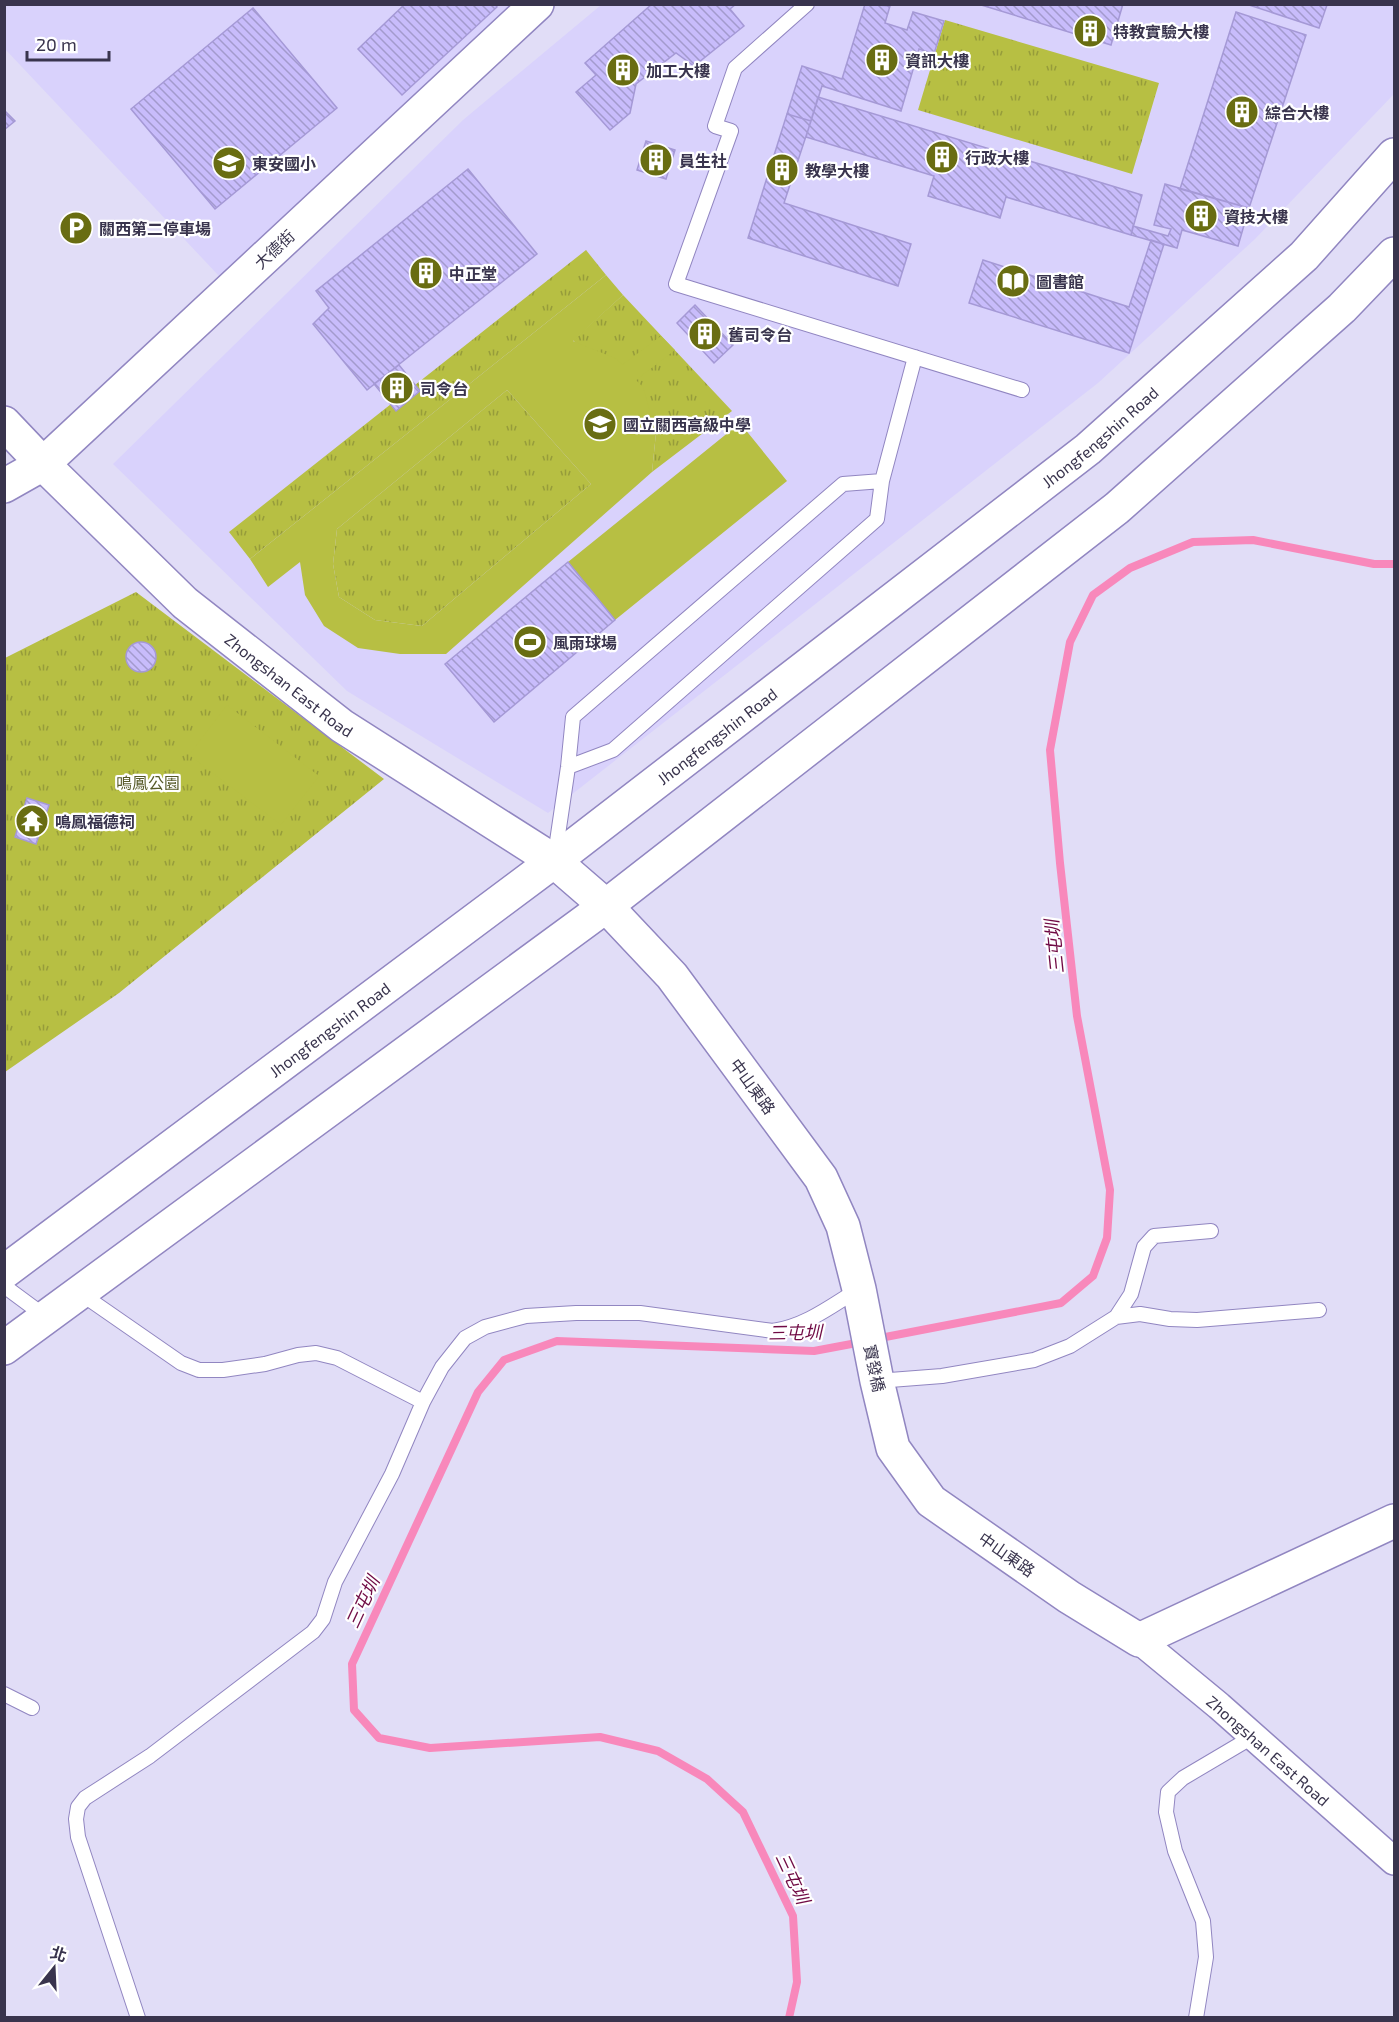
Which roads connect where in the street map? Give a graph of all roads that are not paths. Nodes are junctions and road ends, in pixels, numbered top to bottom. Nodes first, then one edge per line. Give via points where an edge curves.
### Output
1 (537, 4) edge
2 (807, 4) edge
3 (1395, 155) edge
4 (1395, 254) edge
5 (915, 357) junction
6 (1022, 390) dead end
7 (4, 423) edge
8 (43, 464) junction
9 (882, 481) junction
10 (4, 486) edge
11 (568, 767) junction
12 (554, 861) junction
13 (606, 906) junction
14 (1211, 1232) dead end
15 (4, 1272) edge
16 (4, 1287) edge
17 (859, 1288) junction
18 (80, 1293) junction
19 (1319, 1310) dead end
20 (1116, 1317) junction
21 (47, 1318) junction
22 (4, 1348) edge
23 (877, 1381) junction
24 (423, 1402) junction
25 (892, 1448) joint
26 (1395, 1521) edge
27 (1138, 1640) junction
28 (4, 1694) edge
29 (32, 1708) dead end
30 (1254, 1736) junction
31 (1395, 1861) edge
32 (138, 2018) edge
33 (1196, 2018) edge

1 - 8 main road, 大德街
2 - 5 lane via 735,68 715,126 731,131 676,284
3 - 12 main road, Jhongfengshin Road via 1304,256 1088,449
4 - 13 main road via 1342,308 1117,508
5 - 6 lane
5 - 9 lane
7 - 8 main road, Zhongshan East Road
8 - 10 main road, 大德街
8 - 12 main road, Zhongshan East Road via 185,603 342,726
9 - 11 lane via 877,519 613,750
9 - 11 lane via 843,484 573,717
11 - 12 lane
12 - 13 main road, Zhongshan East Road
12 - 15 main road, Jhongfengshin Road
13 - 17 main road, 中山東路 via 672,976 821,1178 843,1227
13 - 18 main road
14 - 20 lane via 1154,1236 1144,1247 1131,1294
16 - 21 lane
17 - 23 main road, 寶發橋
17 - 24 lane via 808,1321 773,1331 640,1313 526,1316 495,1324 465,1338 442,1366
18 - 21 main road
18 - 24 lane via 181,1363 199,1370 266,1364 316,1353 338,1358
19 - 20 lane via 1197,1320 1140,1314
20 - 23 lane via 1070,1346 1034,1360 942,1376
21 - 22 main road
23 - 25 main road, 寶發橋
24 - 32 lane via 314,1632 150,1756 97,1789 78,1808 78,1837
25 - 27 main road, 中山東路 via 931,1501 1068,1597
26 - 27 main road
27 - 30 street, Zhongshan East Road
28 - 29 lane
30 - 31 street, Zhongshan East Road
30 - 33 lane via 1183,1778 1168,1792 1166,1812 1175,1851 1203,1921 1206,1957

